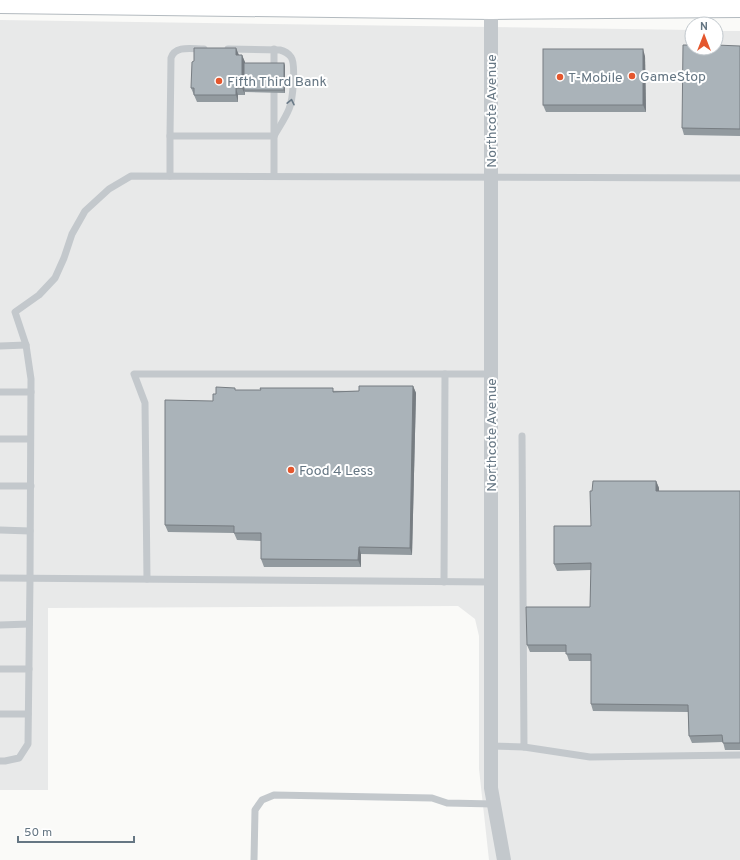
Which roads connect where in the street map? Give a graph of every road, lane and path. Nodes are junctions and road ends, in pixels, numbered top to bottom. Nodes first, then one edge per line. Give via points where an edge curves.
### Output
1 (0, 3) edge
2 (492, 3) edge
3 (587, 4) edge
4 (740, 8) edge
5 (211, 49) edge
6 (218, 49) edge
7 (274, 49) junction
8 (274, 66) edge
9 (274, 93) edge
10 (170, 136) junction
11 (274, 136) junction
12 (170, 176) junction
13 (274, 176) junction
14 (491, 177) junction
15 (740, 178) edge
16 (26, 345) junction
17 (0, 346) edge
18 (446, 374) junction
19 (491, 374) junction
20 (0, 392) edge
21 (31, 392) junction
22 (522, 436) dead end
23 (0, 439) edge
24 (30, 439) junction
25 (0, 486) edge
26 (31, 486) junction
27 (0, 530) edge
28 (30, 531) junction
29 (0, 578) edge
30 (30, 579) junction
31 (147, 579) junction
32 (444, 582) junction
33 (491, 582) junction
34 (30, 624) junction
35 (0, 625) edge
36 (0, 669) edge
37 (29, 669) junction
38 (0, 714) edge
39 (28, 714) junction
40 (491, 746) junction
41 (524, 747) junction
42 (740, 755) edge
43 (0, 761) edge
44 (494, 804) junction
45 (254, 860) edge
46 (504, 860) edge

1 - 2 main road
2 - 3 main road
2 - 14 street, Northcote Avenue
3 - 4 main road
5 - 10 lane via 179,49 172,53
6 - 7 lane
7 - 8 lane
11 -> 7 lane via 290,107 294,72 292,57 286,52
9 - 11 lane
10 - 11 lane
10 - 12 lane
11 - 13 lane
12 - 13 lane
12 - 16 lane via 131,176 109,189 85,211 72,234 55,278 39,295 15,312
13 - 14 lane
14 - 15 lane
14 - 19 street, Northcote Avenue
16 - 17 lane
16 - 21 lane
18 - 19 lane
18 - 31 lane via 134,374 145,403
18 - 32 lane
19 - 33 street, Northcote Avenue
20 - 21 lane
21 - 24 lane
22 - 41 lane
23 - 24 lane
24 - 26 lane
25 - 26 lane
26 - 28 lane
27 - 28 lane
28 - 30 lane
29 - 30 lane
30 - 31 lane
30 - 34 lane
31 - 32 lane
32 - 33 lane
33 - 40 street, Northcote Avenue
34 - 35 lane
34 - 37 lane
36 - 37 lane
37 - 39 lane
38 - 39 lane
39 - 43 lane via 28,744 19,758
40 - 41 lane
40 - 44 street, Northcote Avenue via 491,788
41 - 42 lane via 590,757
44 - 45 lane via 447,803 432,798 274,795 262,800 255,810
44 - 46 street, Northcote Avenue

